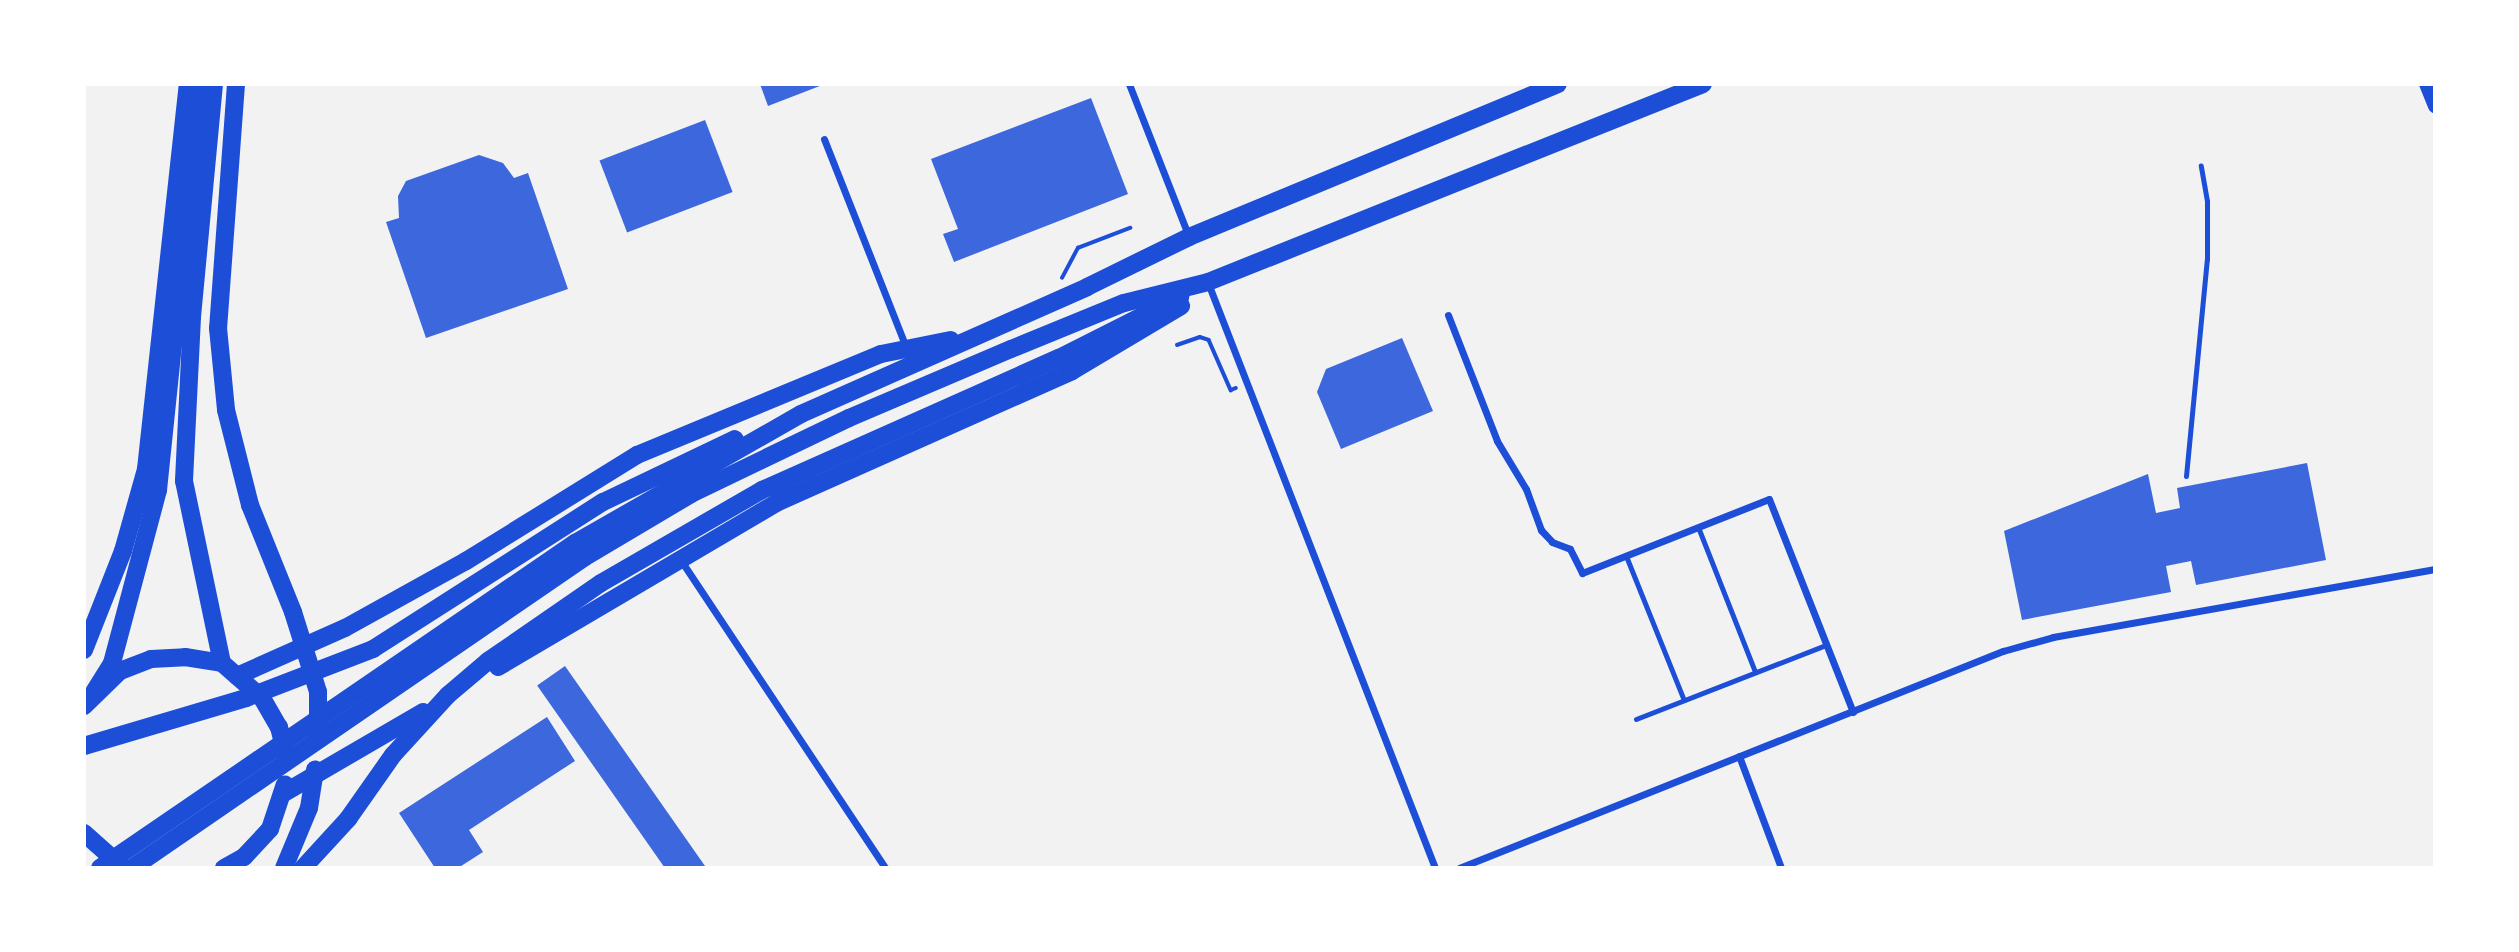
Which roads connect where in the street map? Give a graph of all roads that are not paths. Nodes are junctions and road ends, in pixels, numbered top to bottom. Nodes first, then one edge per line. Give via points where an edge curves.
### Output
1 (188, 84) edge
2 (200, 84) edge
3 (214, 84) edge
4 (236, 84) edge
5 (1129, 84) edge
6 (1558, 84) edge
7 (1703, 84) edge
8 (2426, 84) edge
9 (2435, 106) edge
10 (824, 139) dead end
11 (2201, 166) dead end
12 (1189, 237) junction
13 (1208, 282) junction
14 (1448, 315) dead end
15 (975, 336) junction
16 (907, 347) junction
17 (2186, 477) dead end
18 (685, 479) junction
19 (1698, 527) junction
20 (1626, 556) junction
21 (679, 558) junction
22 (2435, 569) edge
23 (1826, 645) junction
24 (84, 650) edge
25 (222, 663) junction
26 (1755, 673) junction
27 (237, 676) junction
28 (89, 699) edge
29 (1684, 700) junction
30 (1853, 712) junction
31 (1636, 719) dead end
32 (84, 746) edge
33 (1739, 755) junction
34 (284, 793) junction
35 (84, 832) edge
36 (100, 868) edge
37 (126, 868) edge
38 (132, 868) edge
39 (224, 868) edge
40 (284, 868) edge
41 (303, 868) edge
42 (885, 868) edge
43 (1435, 868) edge
44 (1459, 868) edge
45 (1781, 868) edge

1 - 24 main road via 146,469 123,551
2 - 28 main road via 158,490 111,663
3 - 25 main road via 192,317 184,481
4 - 40 main road via 218,328 226,411 250,505 293,612 318,692 318,750 309,808
5 - 12 street
6 - 12 main road
7 - 13 main road
8 - 9 main road
10 - 16 street
11 - 17 lane via 2207,201 2207,259
12 - 15 main road
13 - 18 main road via 1124,303 849,418
13 - 21 main road via 1153,326 1072,371 864,461 776,503
13 - 41 main road via 1059,358 762,489 601,583 488,660 448,695 393,755 348,819
13 - 43 street
14 - 20 street via 1497,442 1526,489 1541,530 1552,542 1570,549 1582,573
15 - 16 main road
15 - 18 main road via 801,414
16 - 27 main road via 637,455 454,568 345,628
18 - 32 main road via 603,502 373,649 246,698
18 - 36 main road via 575,543
18 - 38 main road via 585,557
19 - 20 street
19 - 23 street via 1769,499
19 - 26 lane
20 - 29 lane
21 - 34 main road
21 - 42 street
22 - 30 street via 2053,637 2003,651
23 - 26 lane
23 - 30 street
25 - 27 main road
25 - 28 main road via 185,657 151,659 120,671
26 - 29 lane
27 - 34 main road via 262,698 279,727 286,760
29 - 31 lane
30 - 33 street
33 - 44 street
33 - 45 street
34 - 39 main road via 270,829 244,858
35 - 37 main road via 105,855

